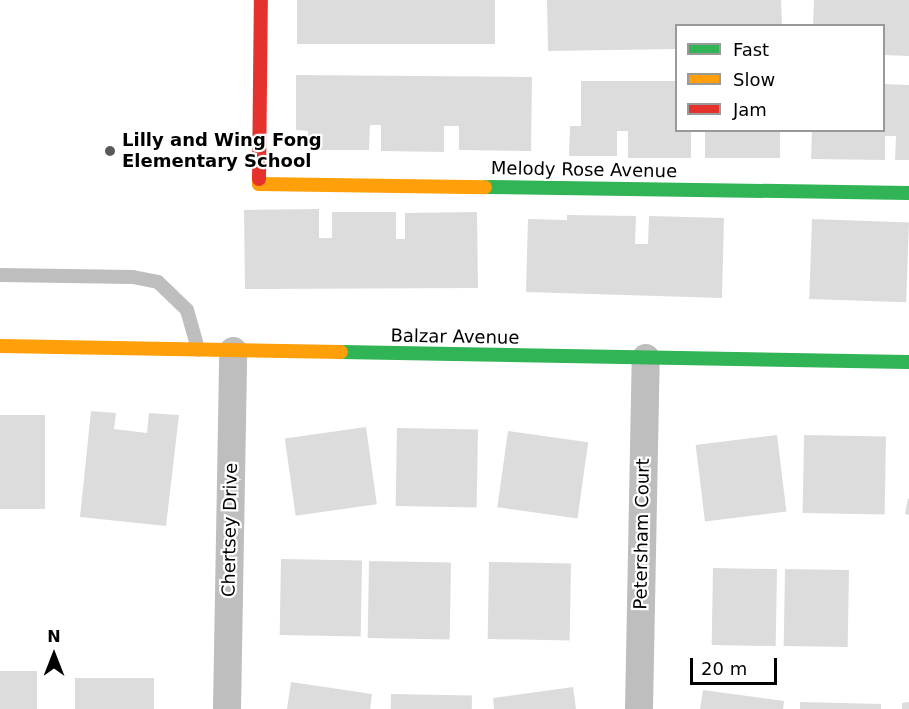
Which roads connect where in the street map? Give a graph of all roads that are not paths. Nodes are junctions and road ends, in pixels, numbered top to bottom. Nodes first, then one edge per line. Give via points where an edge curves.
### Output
1 (261, 0) edge
2 (909, 193) edge
3 (0, 275) edge
4 (0, 346) edge
5 (198, 349) junction
6 (233, 351) junction
7 (646, 358) junction
8 (909, 362) edge
9 (227, 709) edge
10 (639, 709) edge

1 - 2 street, Melody Rose Avenue via 259,184
3 - 5 lane via 133,277 158,282 187,310
4 - 5 street, Balzar Avenue
5 - 6 street, Balzar Avenue
6 - 7 street, Balzar Avenue
6 - 9 street, Chertsey Drive
7 - 8 street, Balzar Avenue
7 - 10 street, Petersham Court

